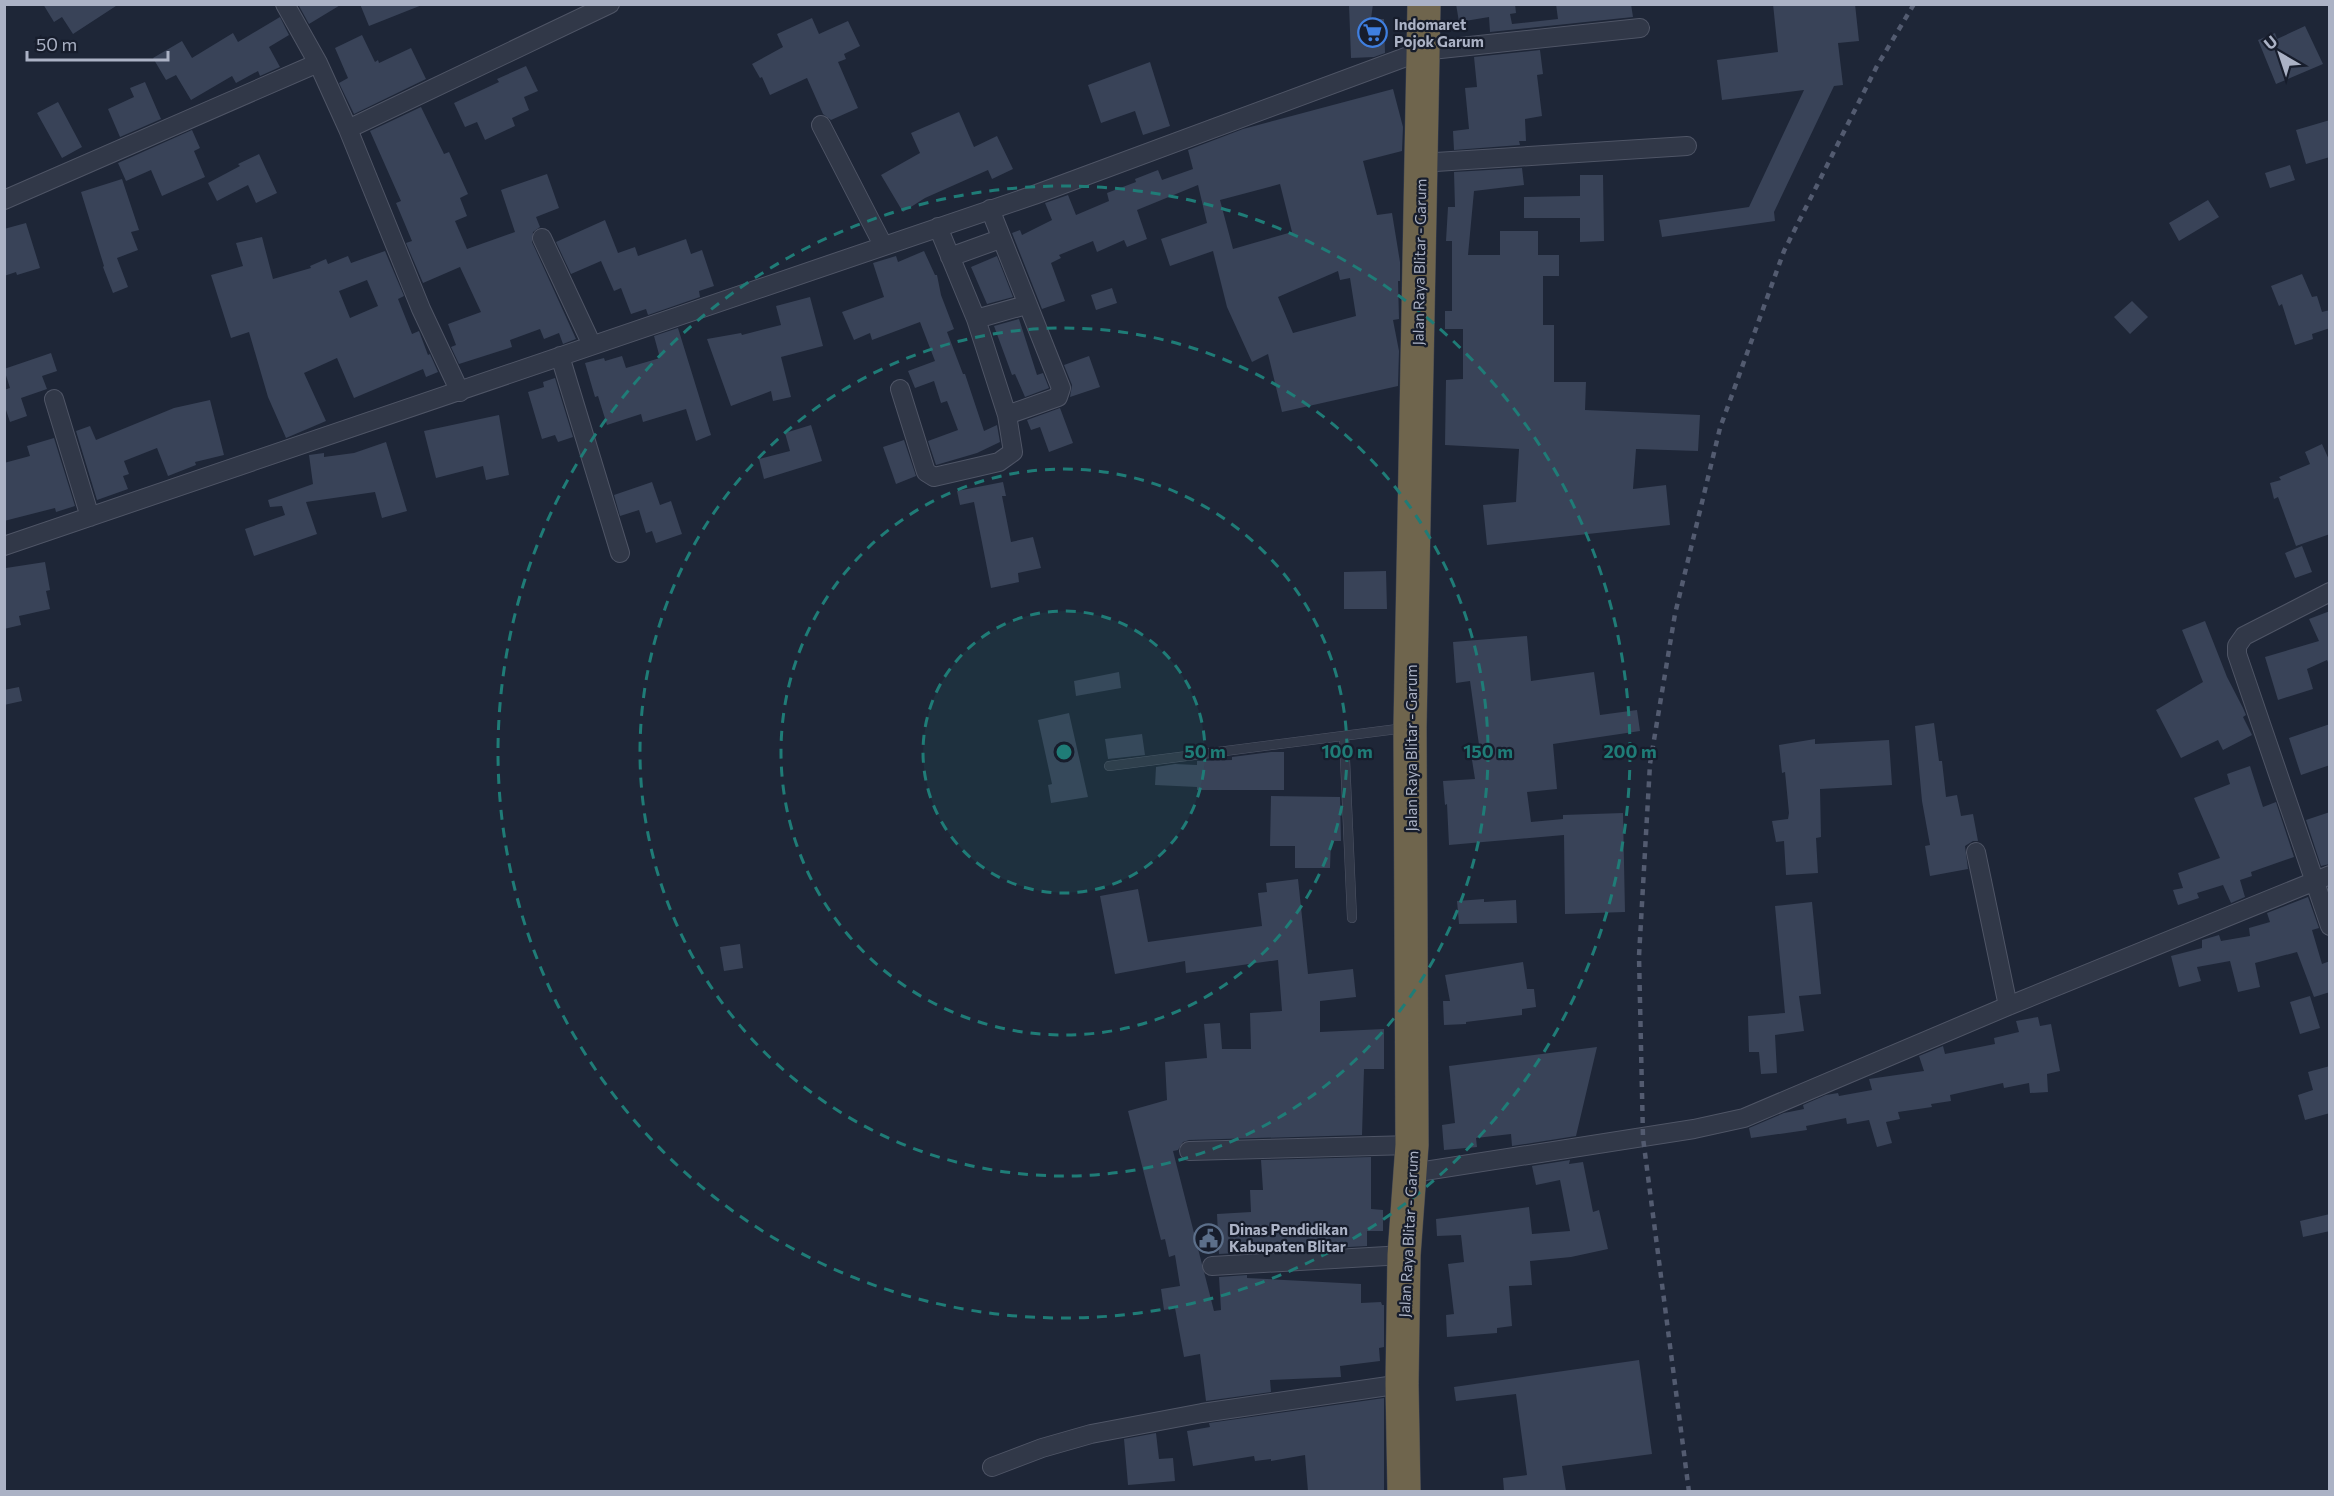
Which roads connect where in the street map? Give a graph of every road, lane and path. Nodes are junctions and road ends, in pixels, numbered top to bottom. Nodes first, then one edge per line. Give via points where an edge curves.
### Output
1 (285, 4) edge
2 (610, 4) edge
3 (1424, 4) edge
4 (1640, 28) dead end
5 (1422, 51) junction
6 (318, 63) junction
7 (821, 125) dead end
8 (348, 129) junction
9 (1688, 146) dead end
10 (1420, 163) junction
11 (4, 200) edge
12 (990, 209) junction
13 (938, 227) junction
14 (542, 238) dead end
15 (1000, 239) junction
16 (883, 245) junction
17 (950, 257) junction
18 (1026, 305) junction
19 (976, 319) junction
20 (592, 345) junction
21 (560, 356) junction
22 (900, 388) dead end
23 (460, 392) junction
24 (54, 399) dead end
25 (1006, 415) junction
26 (90, 517) junction
27 (4, 546) edge
28 (620, 553) dead end
29 (2330, 592) edge
30 (1410, 727) junction
31 (1344, 736) junction
32 (1109, 766) dead end
33 (1976, 852) dead end
34 (2322, 878) edge
35 (1352, 918) dead end
36 (2330, 926) edge
37 (2008, 1005) junction
38 (1189, 1151) dead end
39 (1412, 1159) junction
40 (1404, 1255) junction
41 (1212, 1266) dead end
42 (1402, 1384) junction
43 (992, 1467) dead end
44 (1404, 1491) edge

1 - 6 street
2 - 8 street
3 - 5 highway, Jalan Raya Blitar - Garum
4 - 5 street
5 - 10 highway, Jalan Raya Blitar - Garum
5 - 12 street
6 - 8 street
6 - 11 street
7 - 16 street
8 - 23 street via 421,309
9 - 10 street
10 - 30 highway, Jalan Raya Blitar - Garum
12 - 13 street
12 - 15 street
13 - 16 street
13 - 17 street
14 - 20 street
15 - 17 street
15 - 18 street
16 - 20 street
17 - 19 street
18 - 19 street
18 - 25 street via 1061,391 1058,396
19 - 25 street
20 - 21 street
21 - 23 street
21 - 28 street
22 - 25 street via 926,472 934,477 1009,457 1014,447
23 - 26 street
24 - 26 street
26 - 27 street
29 - 34 street via 2248,633 2240,640 2237,654
30 - 31 lane
30 - 39 highway, Jalan Raya Blitar - Garum
31 - 32 lane
31 - 35 lane
33 - 37 street
34 - 36 street
34 - 37 street
37 - 39 street via 1743,1118 1694,1130
38 - 39 street
39 - 40 highway, Jalan Raya Blitar - Garum
40 - 41 street
40 - 42 highway, Jalan Raya Blitar - Garum
42 - 43 street via 1202,1413 1091,1434
42 - 44 highway, Jalan Raya Blitar - Garum

